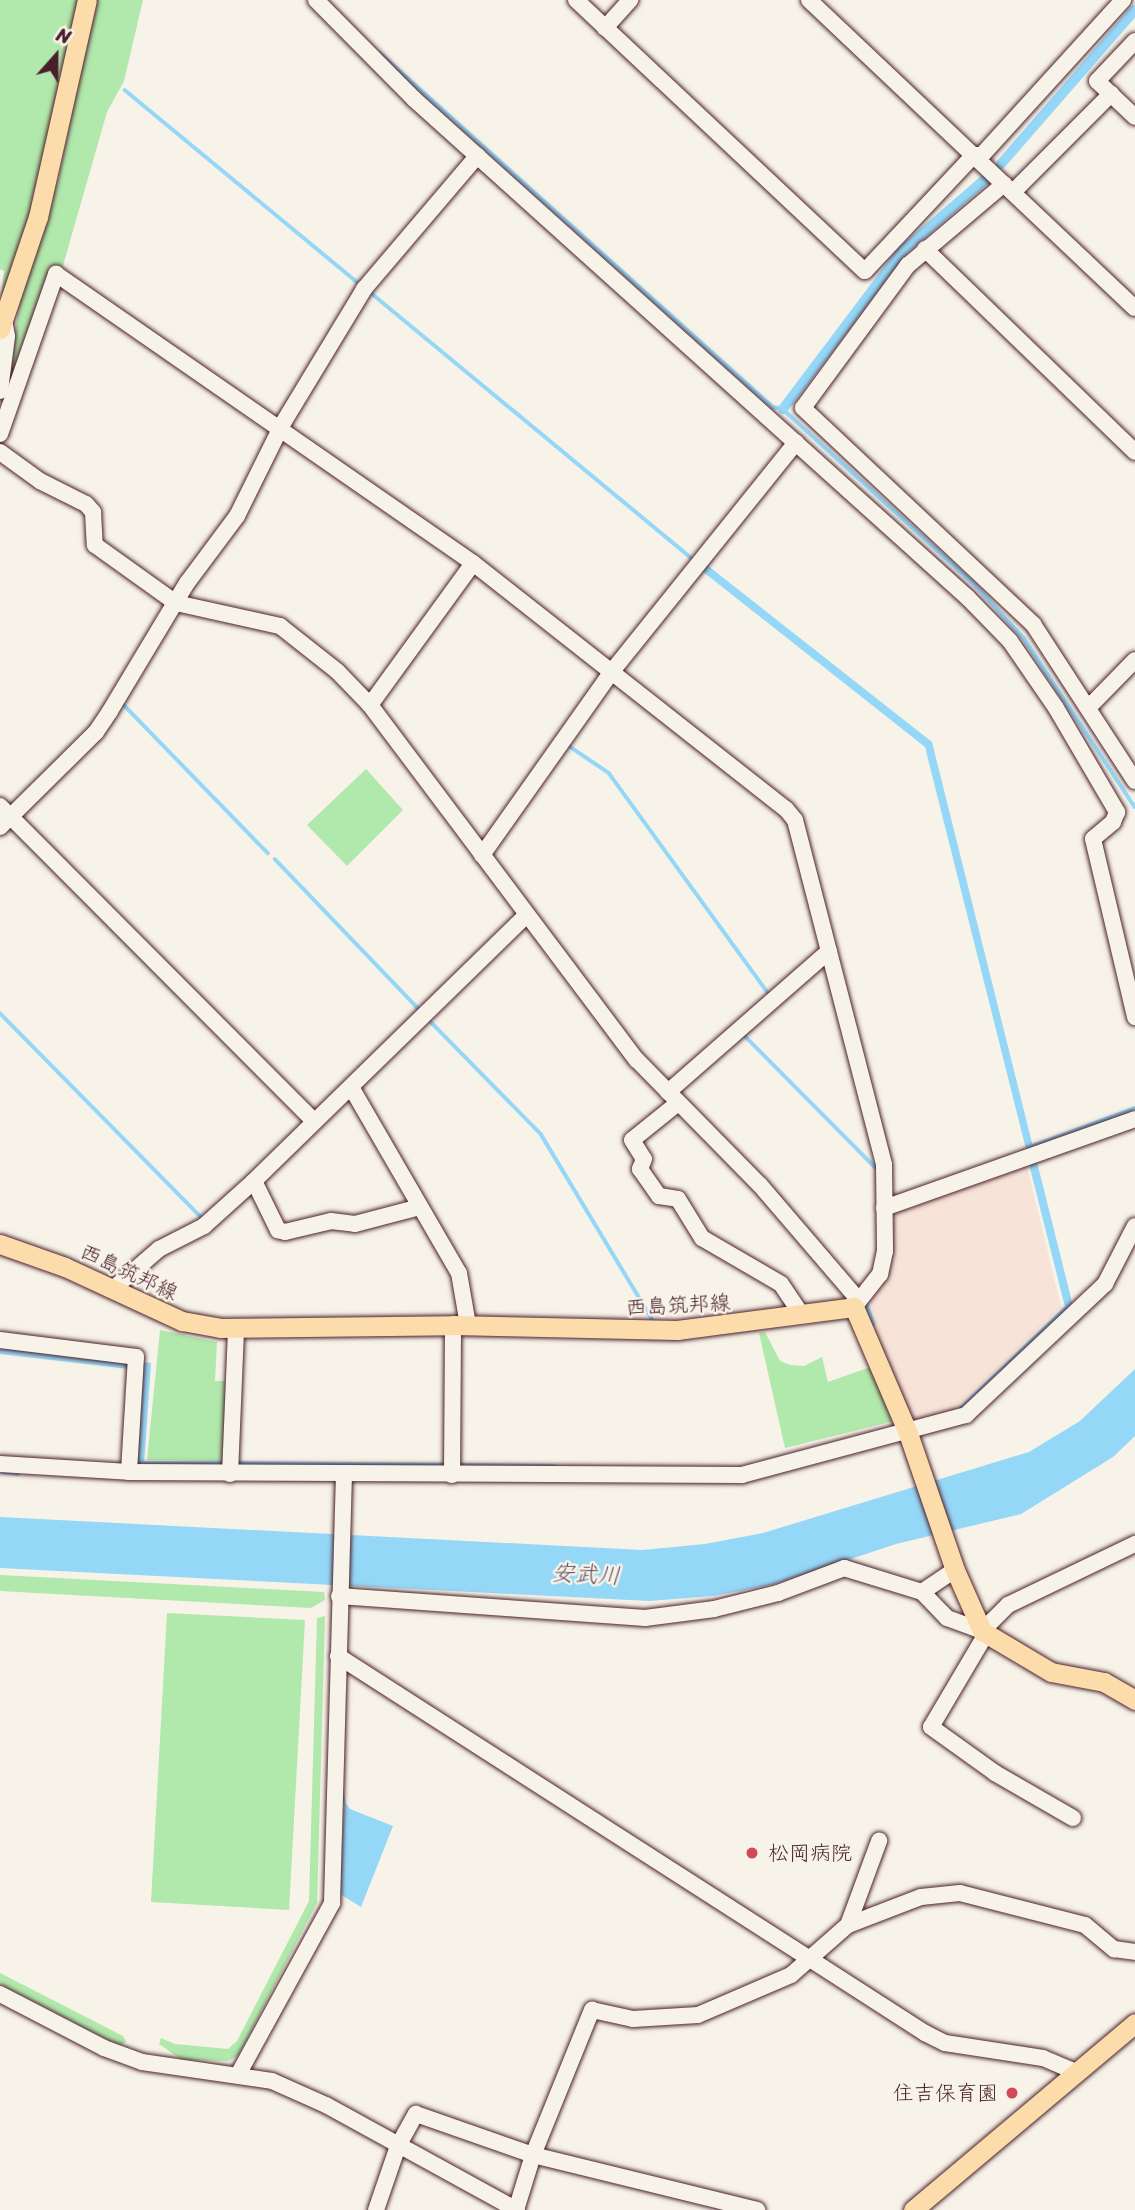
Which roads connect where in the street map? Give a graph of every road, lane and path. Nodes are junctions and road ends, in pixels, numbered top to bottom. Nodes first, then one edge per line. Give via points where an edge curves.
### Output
1 (87, 0) edge
2 (316, 0) edge
3 (576, 0) edge
4 (630, 0) edge
5 (810, 0) edge
6 (1123, 0) edge
7 (605, 28) junction
8 (1135, 41) edge
9 (1111, 94) junction
10 (1135, 117) edge
11 (974, 155) junction
12 (477, 156) junction
13 (1008, 188) junction
14 (925, 249) junction
15 (1135, 308) edge
16 (2, 325) edge
17 (0, 391) edge
18 (281, 430) junction
19 (0, 433) edge
20 (796, 442) junction
21 (0, 452) edge
22 (1135, 452) edge
23 (473, 563) junction
24 (176, 603) junction
25 (1135, 660) edge
26 (613, 670) junction
27 (370, 705) junction
28 (1088, 708) junction
29 (1135, 781) edge
30 (4, 816) edge
31 (482, 855) junction
32 (527, 915) junction
33 (829, 951) junction
34 (1135, 1017) edge
35 (351, 1087) junction
36 (673, 1098) junction
37 (1135, 1119) edge
38 (314, 1121) junction
39 (254, 1181) junction
40 (421, 1207) junction
41 (884, 1208) junction
42 (1135, 1226) edge
43 (0, 1244) edge
44 (114, 1288) junction
45 (856, 1303) junction
46 (802, 1315) junction
47 (461, 1325) junction
48 (236, 1329) junction
49 (0, 1340) edge
50 (908, 1433) junction
51 (0, 1464) edge
52 (129, 1472) junction
53 (230, 1474) junction
54 (344, 1475) junction
55 (452, 1475) junction
56 (1135, 1544) edge
57 (955, 1570) junction
58 (922, 1592) junction
59 (339, 1593) junction
60 (984, 1632) junction
61 (338, 1656) junction
62 (1135, 1700) edge
63 (1073, 1818) dead end
64 (879, 1841) dead end
65 (848, 1925) junction
66 (1135, 1952) edge
67 (808, 1959) junction
68 (0, 1994) edge
69 (1135, 2023) edge
70 (1076, 2072) junction
71 (239, 2073) junction
72 (398, 2146) junction
73 (533, 2155) junction
74 (376, 2210) edge
75 (516, 2210) edge
76 (757, 2210) edge
77 (913, 2210) edge

1 - 16 main road via 41,204
2 - 12 street
3 - 7 street
4 - 7 street
5 - 11 street
6 - 11 street via 982,155
7 - 11 street via 864,271
8 - 9 street via 1097,81
9 - 10 street
9 - 13 street
11 - 13 street
12 - 18 street via 364,289
12 - 20 street
13 - 14 street
13 - 15 street
14 - 22 street
14 - 28 street via 908,265 803,408 1033,624
16 - 17 street via 7,336
18 - 19 street via 56,274
18 - 23 street
18 - 24 street via 237,516
20 - 26 street
20 - 34 street via 977,607 1010,641 1056,708 1117,812 1113,822 1093,839
21 - 24 street via 40,481 86,504 93,512 94,545
23 - 26 street
23 - 27 street
24 - 27 street via 280,626 321,655
24 - 30 street via 96,732
25 - 28 street
26 - 31 street
26 - 33 street via 795,820
27 - 31 street
28 - 29 street
30 - 38 street
31 - 32 street
32 - 35 street
32 - 36 street via 605,1020
33 - 36 street
33 - 41 street via 884,1165
35 - 38 street
35 - 40 street
36 - 45 street via 760,1185
36 - 46 street via 632,1140 644,1159 640,1169 659,1196 678,1199 702,1238 781,1284
37 - 41 street
38 - 39 street
39 - 40 street via 278,1230 285,1232 331,1221 355,1224
39 - 44 street via 204,1226 159,1249
40 - 47 street via 459,1273
41 - 45 street via 885,1251 880,1274
42 - 50 street via 1105,1284 966,1415
43 - 44 main road, 西島筑邦線
44 - 48 main road, 西島筑邦線 via 182,1321
45 - 46 main road, 西島筑邦線
45 - 50 main road
46 - 47 main road, 西島筑邦線 via 677,1330
47 - 48 main road, 西島筑邦線
47 - 55 street
48 - 53 street
49 - 52 street via 136,1357
50 - 55 street via 742,1475
50 - 57 main road
51 - 52 street
52 - 53 street
53 - 54 street
54 - 55 street
54 - 59 street
56 - 60 street via 1007,1605
57 - 58 street
57 - 60 main road
58 - 59 street via 844,1567 778,1593 714,1609 645,1618
58 - 60 street via 947,1618
59 - 61 street
60 - 62 main road via 1051,1672 1104,1682
60 - 63 street via 931,1727 996,1773
61 - 67 street
61 - 71 street via 332,1903
64 - 65 street
65 - 66 street via 921,1898 960,1893 1085,1925 1114,1949
65 - 67 street
67 - 70 street via 946,2043 1043,2059
67 - 73 street via 791,1975 698,2015 633,2019 592,2010
68 - 71 street via 104,2048 142,2062 176,2070
69 - 70 main road
70 - 77 main road
71 - 72 street via 272,2081 326,2105
72 - 73 street via 416,2114
72 - 74 street
72 - 75 street
73 - 75 street
73 - 76 street

